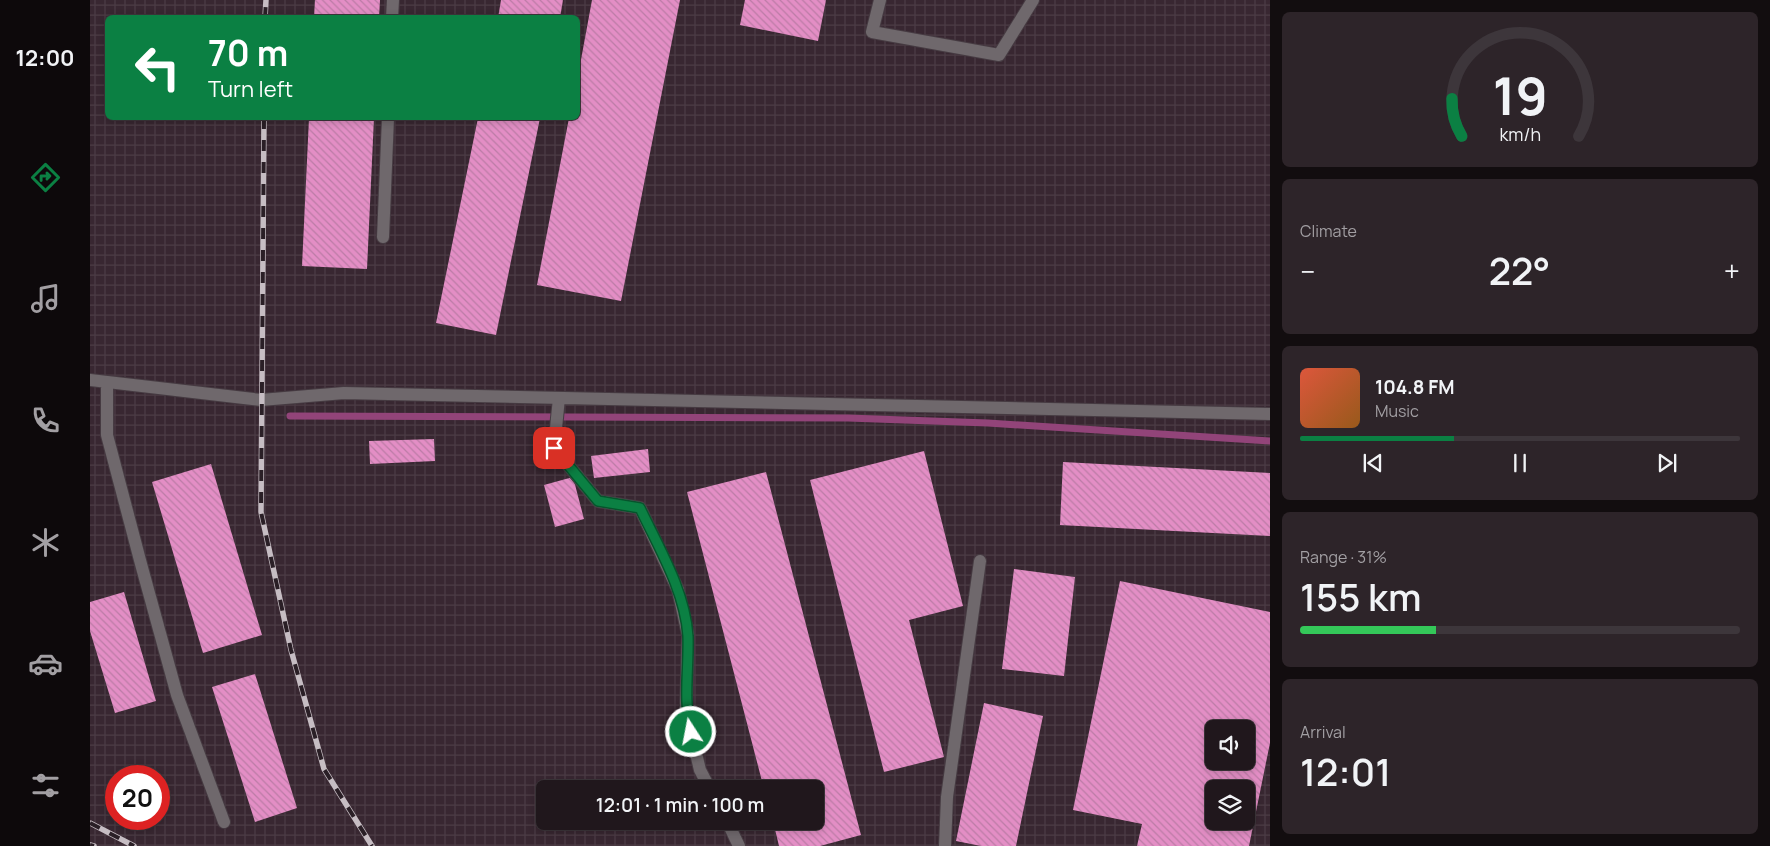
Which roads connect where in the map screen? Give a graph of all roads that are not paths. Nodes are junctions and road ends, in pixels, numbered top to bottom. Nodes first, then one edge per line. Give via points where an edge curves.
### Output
1 (393, 0) edge
2 (880, 0) edge
3 (1034, 0) edge
4 (392, 15) edge
5 (388, 120) edge
6 (383, 237) dead end
7 (90, 380) edge
8 (107, 382) junction
9 (559, 403) junction
10 (1270, 414) edge
11 (980, 561) dead end
12 (705, 780) edge
13 (224, 822) dead end
14 (731, 830) edge
15 (739, 846) edge
16 (945, 846) edge

1 - 4 lane
2 - 3 lane via 872,32 999,54
5 - 6 lane
7 - 8 lane
8 - 9 lane via 261,400 344,393
8 - 13 lane via 107,435 138,555 177,695
9 - 10 lane
9 - 12 lane via 554,448 598,501 640,508 678,590 688,635 686,712
11 - 16 lane via 947,797
14 - 15 lane

